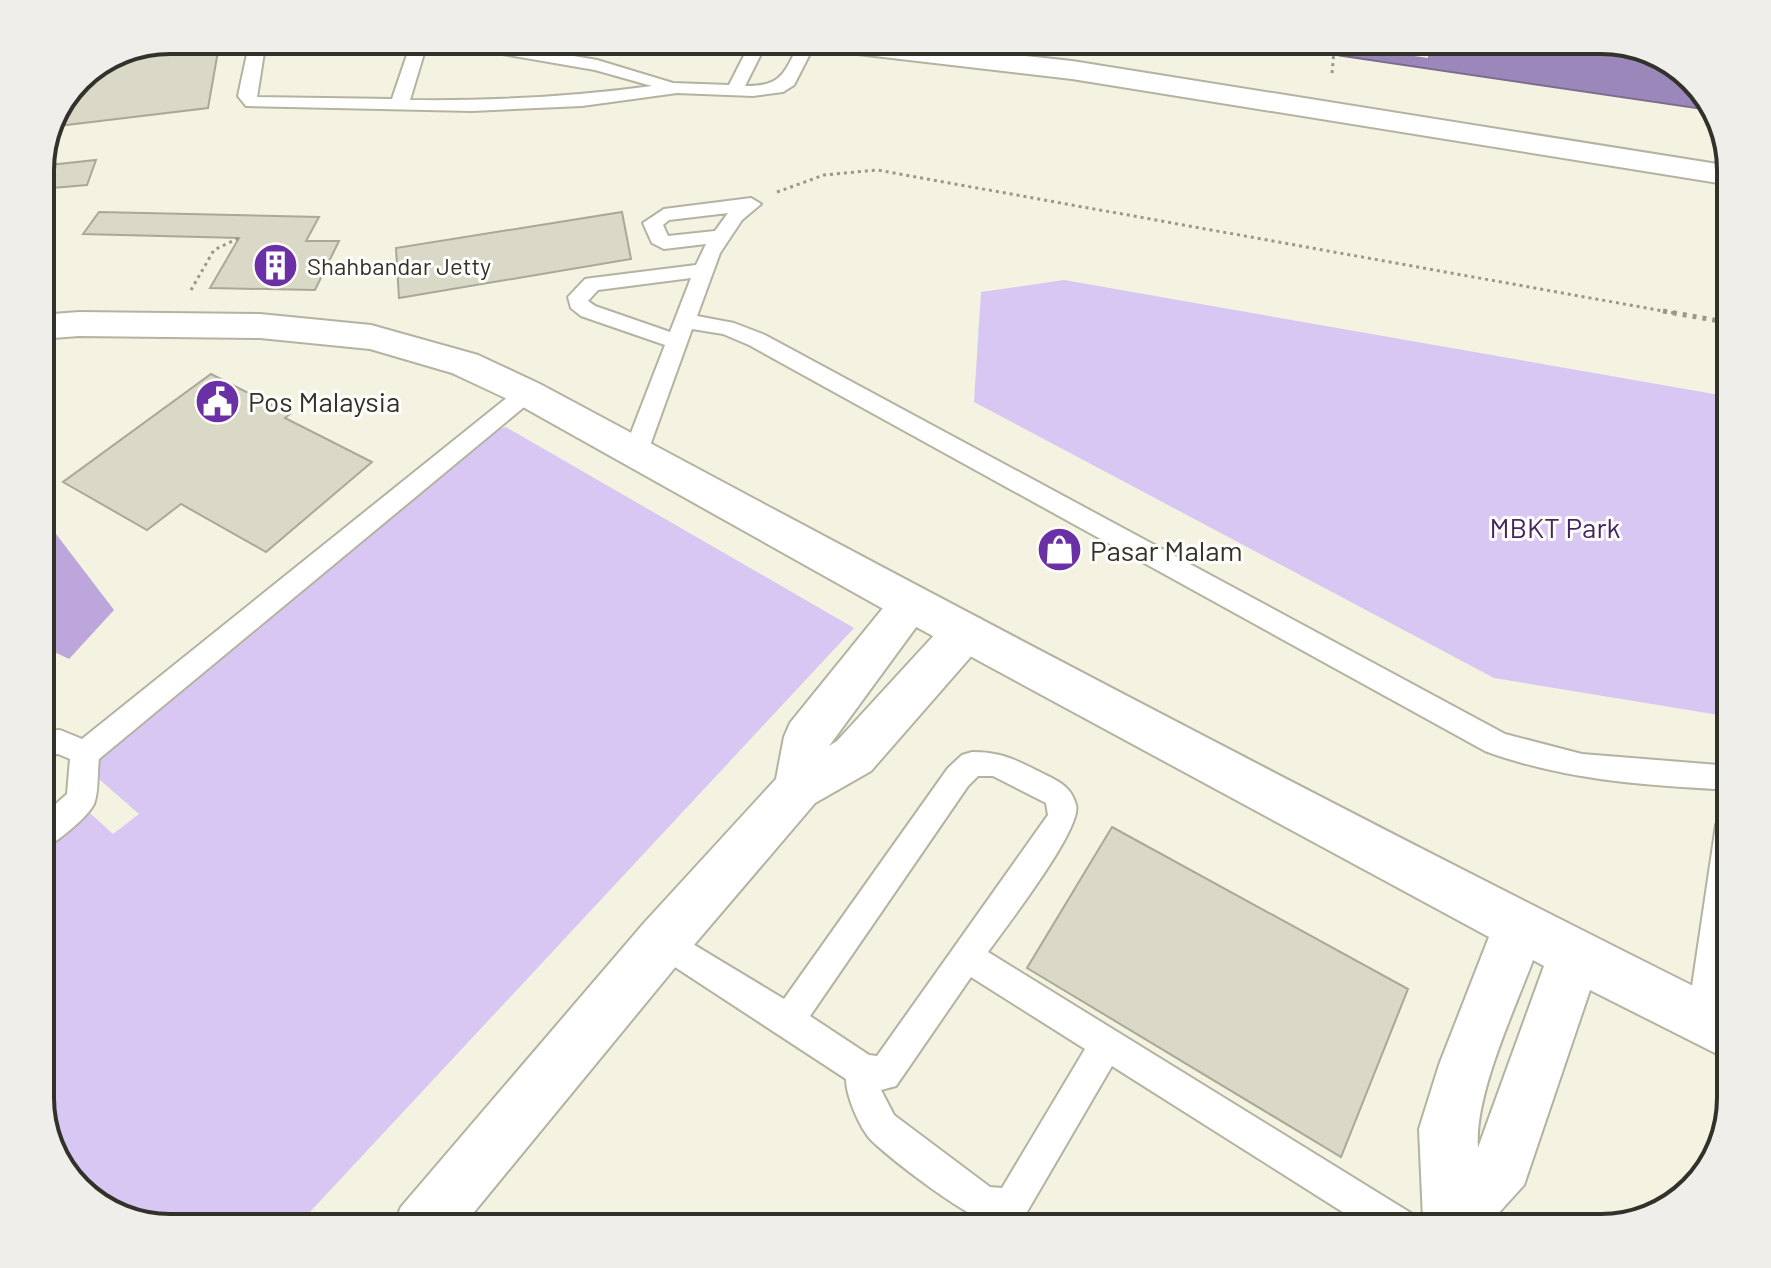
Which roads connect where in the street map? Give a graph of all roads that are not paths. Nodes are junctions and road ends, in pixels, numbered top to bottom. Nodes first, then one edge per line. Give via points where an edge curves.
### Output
1 (255, 54) edge
2 (416, 54) edge
3 (533, 54) edge
4 (753, 54) edge
5 (801, 54) edge
6 (929, 54) edge
7 (677, 88) junction
8 (734, 91) junction
9 (399, 106) junction
10 (1717, 174) edge
11 (722, 236) junction
12 (704, 270) junction
13 (54, 327) edge
14 (681, 332) junction
15 (527, 393) junction
16 (636, 451) junction
17 (911, 604) junction
18 (965, 632) junction
19 (54, 742) edge
20 (85, 753) junction
21 (1717, 777) edge
22 (798, 788) junction
23 (54, 824) edge
24 (1519, 926) junction
25 (663, 941) junction
26 (1575, 955) junction
27 (967, 957) junction
28 (788, 1020) junction
29 (1717, 1027) edge
30 (1106, 1045) junction
31 (863, 1071) junction
32 (434, 1214) edge
33 (1415, 1214) edge
34 (1436, 1214) edge
35 (1447, 1214) edge

1 - 9 lane via 247,96 252,102
2 - 9 lane
3 - 7 lane via 597,65
4 - 8 lane
5 - 8 lane via 788,81 777,88
6 - 10 street via 1085,72
7 - 8 lane
7 - 9 lane via 582,101
11 - 11 lane via 751,204 664,215 653,223 664,243
11 - 12 lane
12 - 14 lane
12 - 14 lane via 592,284 578,297 588,311
13 - 15 street via 260,326 371,337 465,364
14 - 16 lane
14 - 21 lane via 727,328 757,340 1495,743 1524,755 1592,769
15 - 16 street
15 - 20 lane
16 - 17 street
17 - 18 street
17 - 22 street via 807,737
18 - 22 street via 854,756
18 - 24 street
19 - 20 lane
20 - 23 lane via 81,800
22 - 25 street
24 - 26 street
24 - 34 street via 1448,1129
25 - 28 lane
25 - 32 street
26 - 29 street
26 - 35 street via 1503,1164
27 - 28 lane via 1063,816 1056,794 996,764 972,764 958,777
27 - 30 lane
27 - 31 lane via 884,1074
28 - 31 lane
30 - 31 lane via 1012,1205 994,1206 978,1199 882,1127 863,1089
30 - 33 lane

